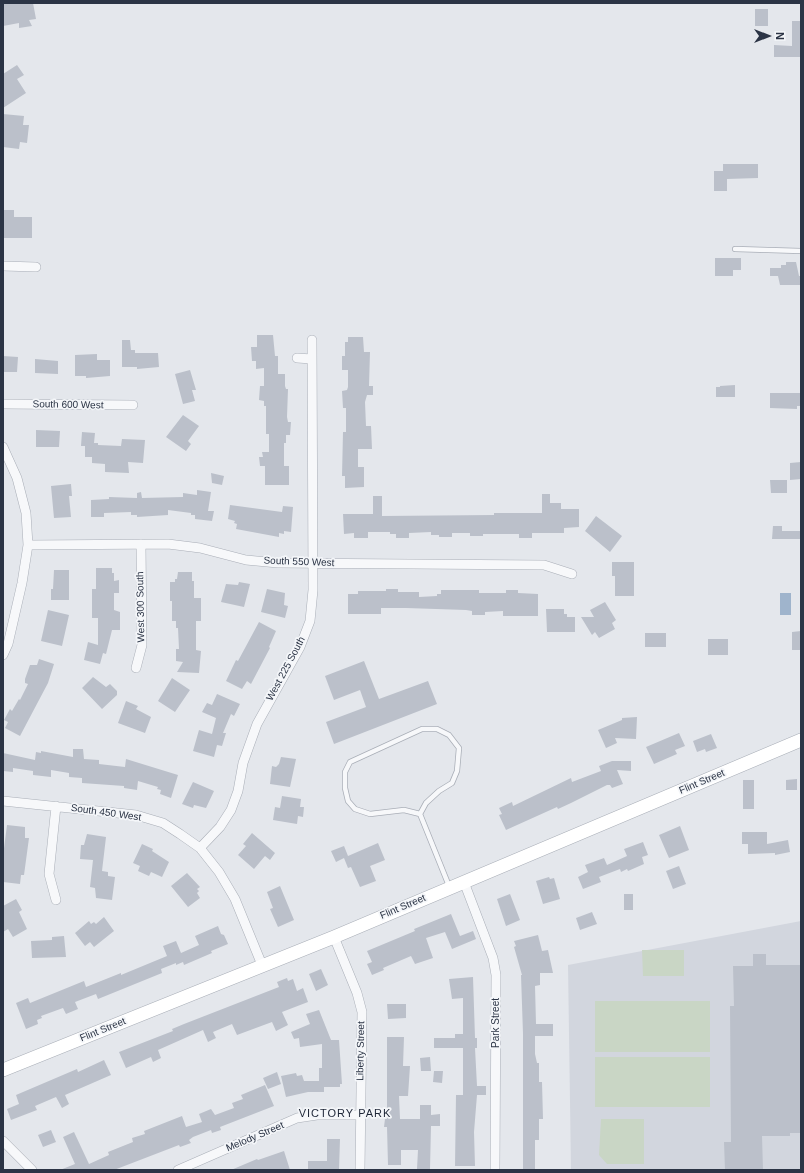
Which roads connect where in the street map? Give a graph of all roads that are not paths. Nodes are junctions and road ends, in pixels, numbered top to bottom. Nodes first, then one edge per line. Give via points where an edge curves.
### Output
1 (735, 250) dead end
2 (801, 251) edge
3 (3, 266) edge
4 (36, 267) dead end
5 (312, 340) dead end
6 (298, 358) dead end
7 (312, 359) junction
8 (3, 404) edge
9 (134, 405) dead end
10 (3, 447) edge
11 (141, 544) junction
12 (28, 545) junction
13 (313, 563) junction
14 (572, 574) dead end
15 (3, 655) edge
16 (136, 668) dead end
17 (801, 740) edge
18 (3, 801) edge
19 (56, 806) junction
20 (420, 814) junction
21 (200, 848) junction
22 (464, 882) junction
23 (450, 887) junction
24 (56, 900) dead end
25 (334, 937) junction
26 (262, 964) junction
27 (3, 1070) edge
28 (360, 1115) junction
29 (3, 1141) edge
30 (32, 1170) edge
31 (178, 1170) edge
32 (360, 1170) edge
33 (495, 1170) edge

1 - 2 lane
3 - 4 street
5 - 7 street, West 225 South
6 - 7 street
7 - 13 street, West 225 South
8 - 9 street, South 600 West
10 - 12 street via 17,478 26,513
11 - 12 street, South 550 West
11 - 13 street, South 550 West via 200,548 246,560
11 - 16 street, West 300 South via 142,645
12 - 15 street via 22,583 8,644
13 - 14 street, South 550 West via 544,565
13 - 21 street, West 225 South via 310,621 300,647 257,724 243,763 238,791 231,810 220,827
17 - 22 street, Flint Street
18 - 19 street, South 450 West
19 - 21 street, South 450 West via 136,815 163,823
19 - 24 street via 49,874
20 - 20 lane via 404,810 370,814 355,809 348,801 344,788 345,772 350,762 422,729 437,729 449,735 459,748 457,771 452,783 426,803
20 - 23 lane
21 - 26 street via 219,872 235,899
22 - 23 street, Flint Street
22 - 33 street, Park Street via 493,958 496,975
23 - 25 street, Flint Street
25 - 26 street, Flint Street
25 - 28 street, Liberty Street via 362,1012
26 - 27 street, Flint Street
28 - 31 street, Melody Street via 316,1115 297,1118
28 - 32 street, Liberty Street
29 - 30 street

